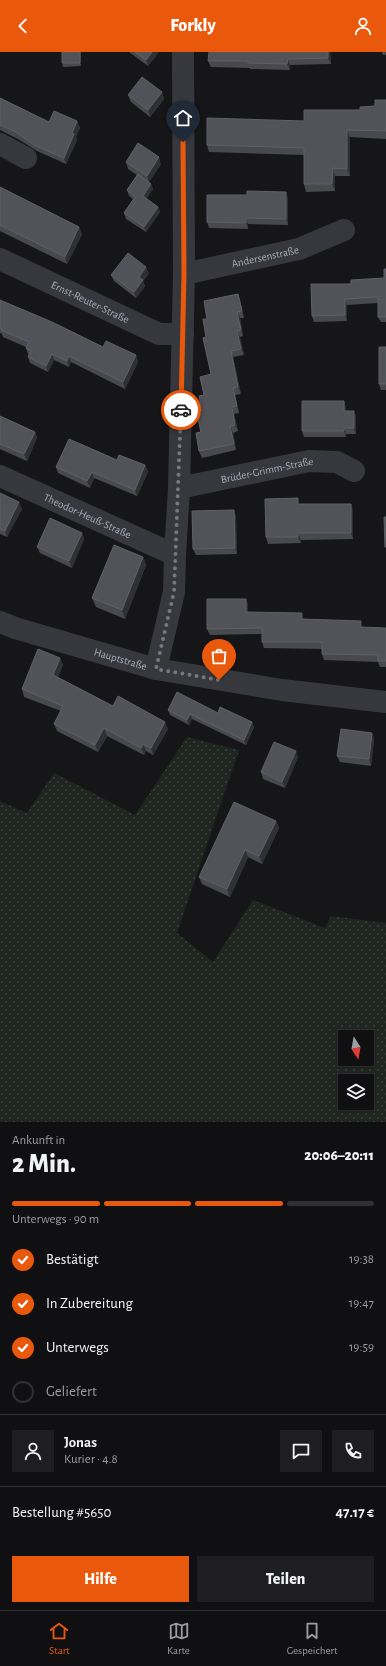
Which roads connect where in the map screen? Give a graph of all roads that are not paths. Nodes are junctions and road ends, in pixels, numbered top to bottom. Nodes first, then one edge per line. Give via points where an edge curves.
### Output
1 (183, 52) edge
2 (0, 144) edge
3 (26, 158) dead end
4 (344, 230) dead end
5 (0, 259) edge
6 (184, 274) junction
7 (183, 334) junction
8 (354, 471) dead end
9 (0, 476) edge
10 (179, 488) junction
11 (175, 555) junction
12 (0, 622) edge
13 (156, 669) junction
14 (386, 702) edge

1 - 6 street
2 - 3 street
4 - 6 street, Andersenstraße via 299,249
5 - 7 street, Ernst-Reuter-Straße via 159,334
6 - 7 street
7 - 10 street
8 - 10 street, Brüder-Grimm-Straße via 337,462 309,461
9 - 11 street, Theodor-Heuß-Straße
10 - 11 street
11 - 13 street via 174,592
12 - 13 street, Hauptstraße
13 - 14 street, Hauptstraße via 282,690

